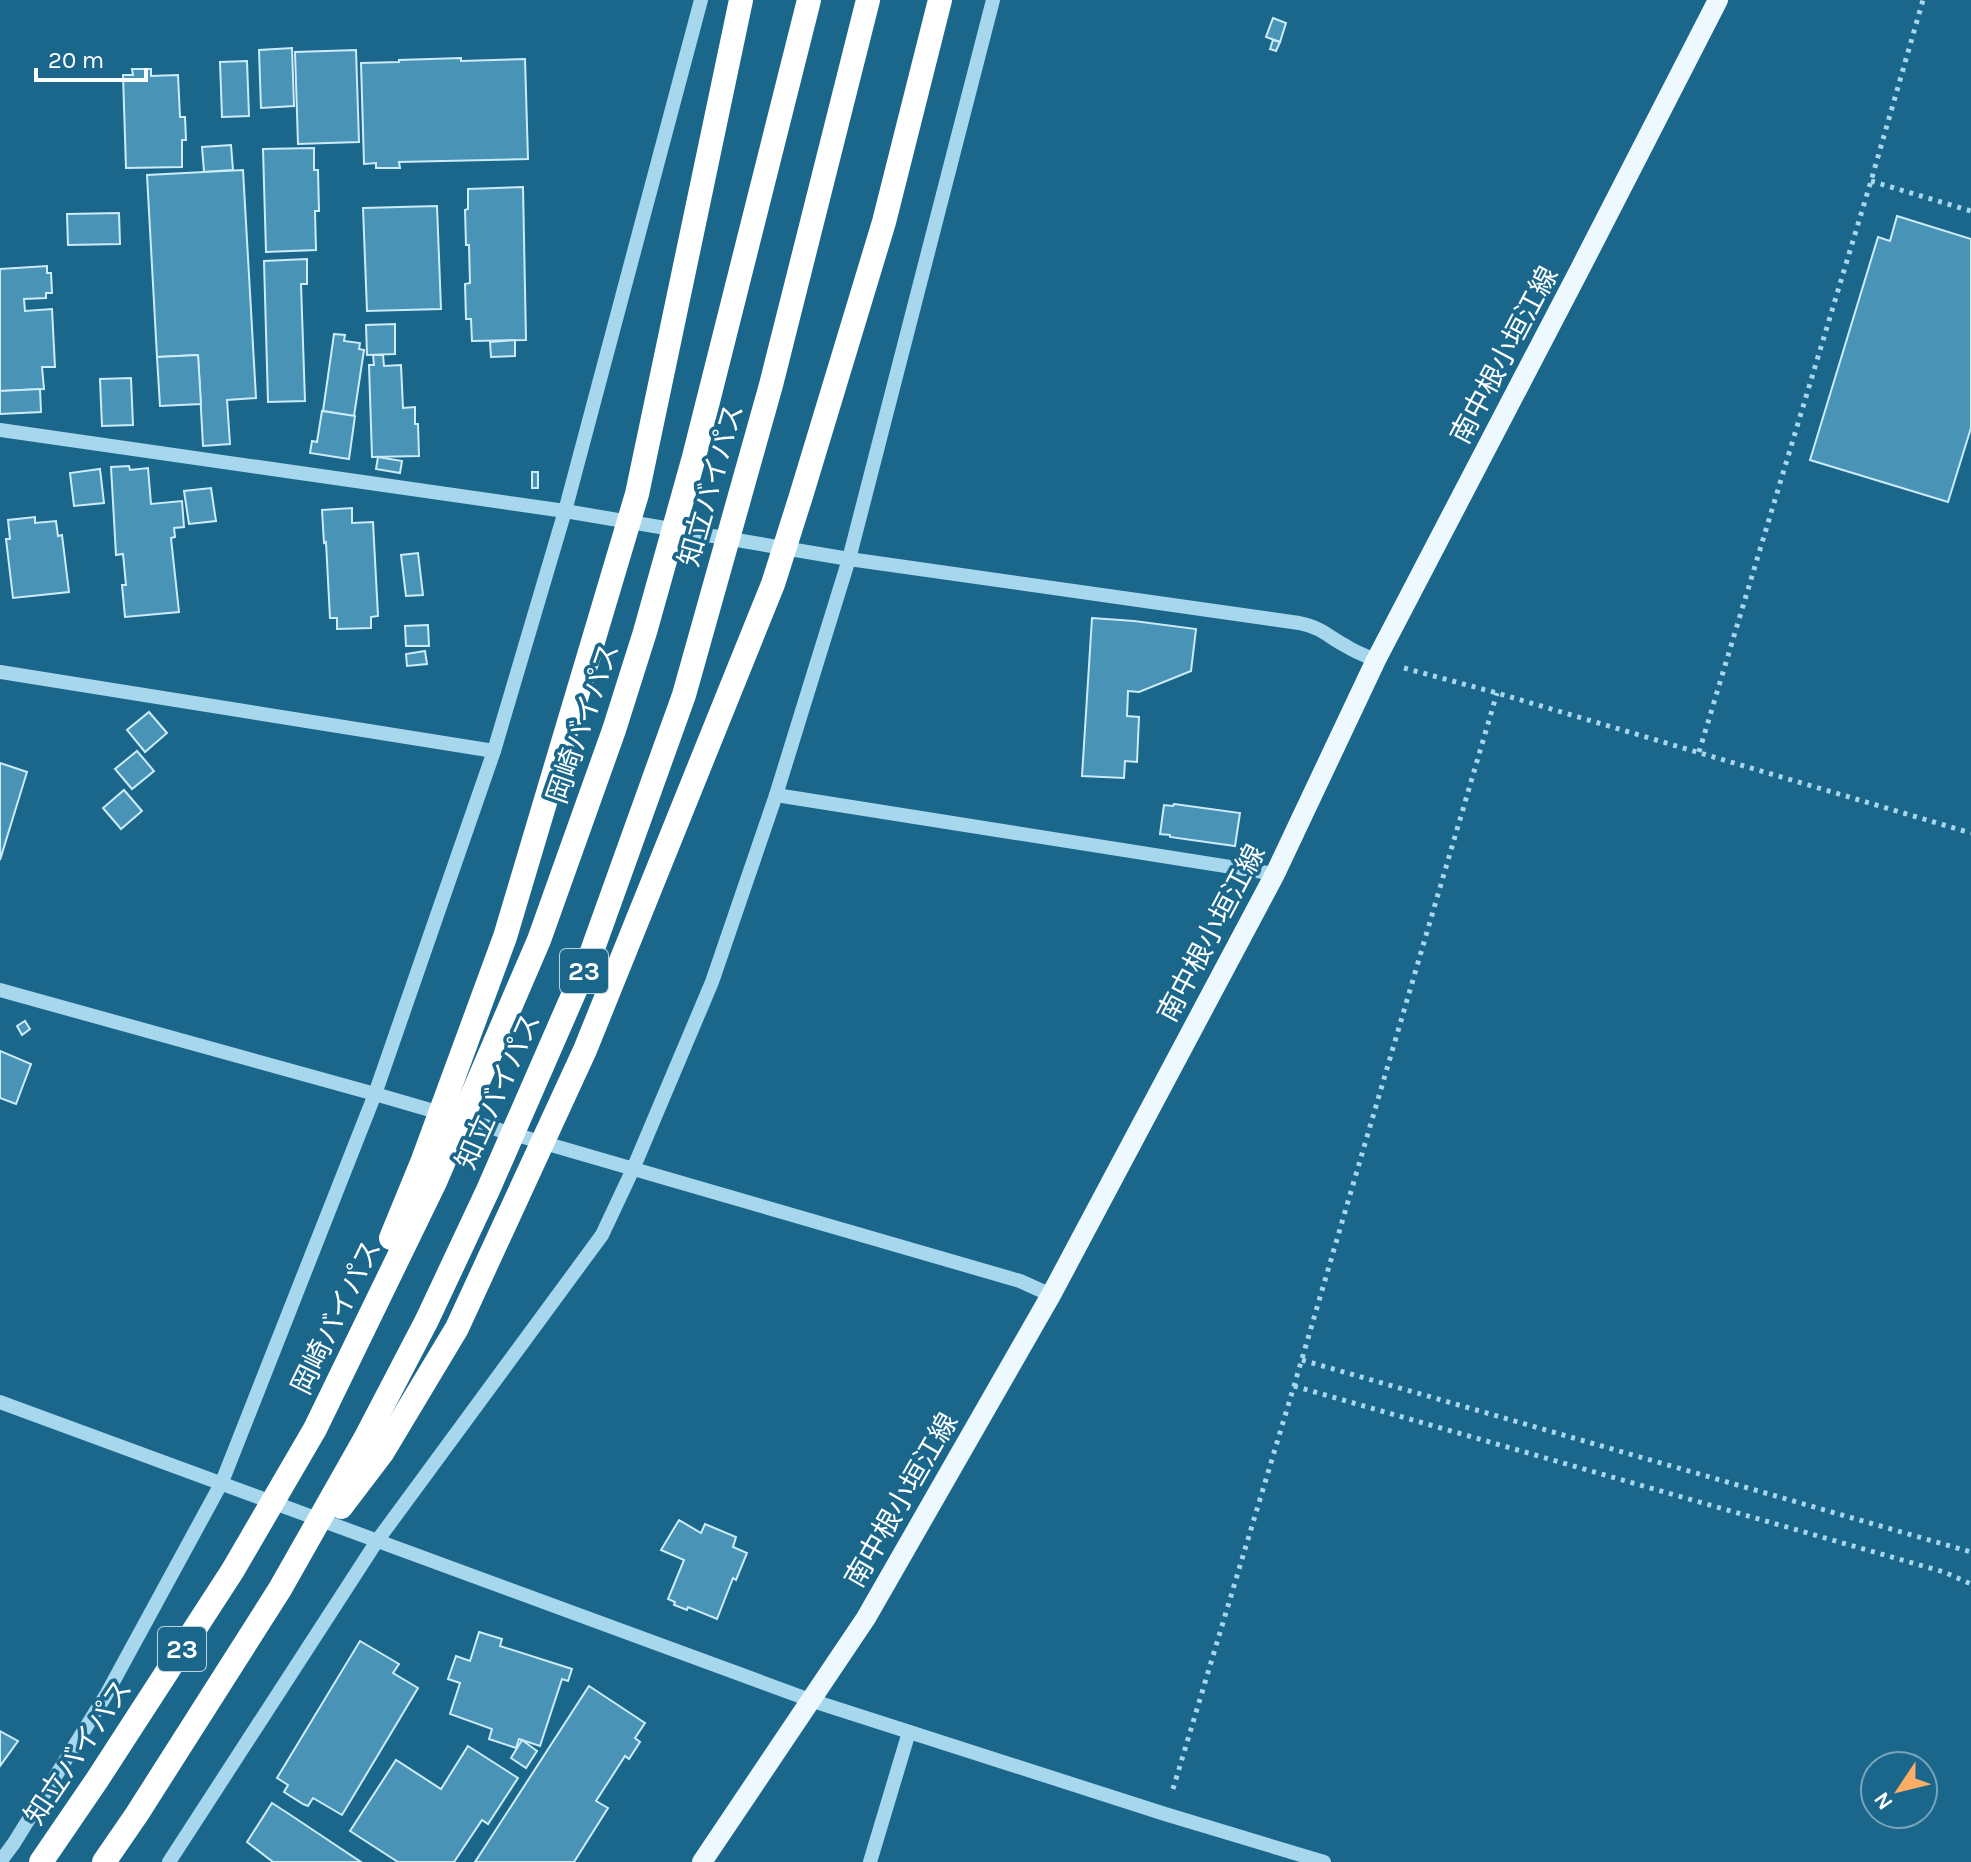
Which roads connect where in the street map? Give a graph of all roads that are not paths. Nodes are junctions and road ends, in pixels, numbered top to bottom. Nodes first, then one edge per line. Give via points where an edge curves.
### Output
1 (701, 0) edge
2 (741, 0) edge
3 (809, 0) edge
4 (868, 0) edge
5 (940, 0) edge
6 (993, 0) edge
7 (1718, 0) edge
8 (0, 430) edge
9 (565, 511) junction
10 (849, 559) junction
11 (1376, 660) junction
12 (0, 672) edge
13 (494, 751) junction
14 (776, 795) junction
15 (1275, 874) junction
16 (0, 990) edge
17 (375, 1094) junction
18 (633, 1169) junction
19 (1051, 1295) junction
20 (0, 1402) edge
21 (315, 1429) junction
22 (222, 1482) junction
23 (377, 1541) junction
24 (280, 1589) junction
25 (810, 1700) junction
26 (909, 1732) junction
27 (0, 1862) edge
28 (41, 1862) edge
29 (104, 1862) edge
30 (169, 1862) edge
31 (702, 1862) edge
32 (870, 1862) edge
33 (1324, 1862) edge

1 - 9 street
2 - 21 highway, 23, bridge via 637,494 505,937
3 - 21 highway, 岡崎バイパス / 23, bridge via 694,457 614,730 539,940 435,1182
4 - 24 highway, 知立バイパス / 23, bridge via 771,385 684,695 591,954 427,1320
5 - 24 highway, 23, bridge via 884,222 773,584 585,1050 457,1328 382,1453
6 - 10 street
7 - 11 main road, 南中根小垣江線
8 - 9 street
9 - 10 street
9 - 13 street
10 - 11 street via 1314,626
10 - 14 street
11 - 15 main road, 南中根小垣江線
12 - 13 street
13 - 17 street
14 - 15 street
14 - 18 street via 712,982
15 - 19 main road, 南中根小垣江線
16 - 17 street
17 - 18 street
17 - 22 street
18 - 19 street via 1020,1281
18 - 23 street via 602,1235
19 - 25 main road, 南中根小垣江線 via 866,1618
20 - 22 street
21 - 28 highway, 知立バイパス / 23, bridge via 233,1570
22 - 23 street
22 - 27 street via 106,1695
23 - 25 street
23 - 30 street
24 - 29 highway, 知立バイパス / 23, bridge
25 - 26 street
25 - 31 main road, 南中根小垣江線
26 - 32 street
26 - 33 street

